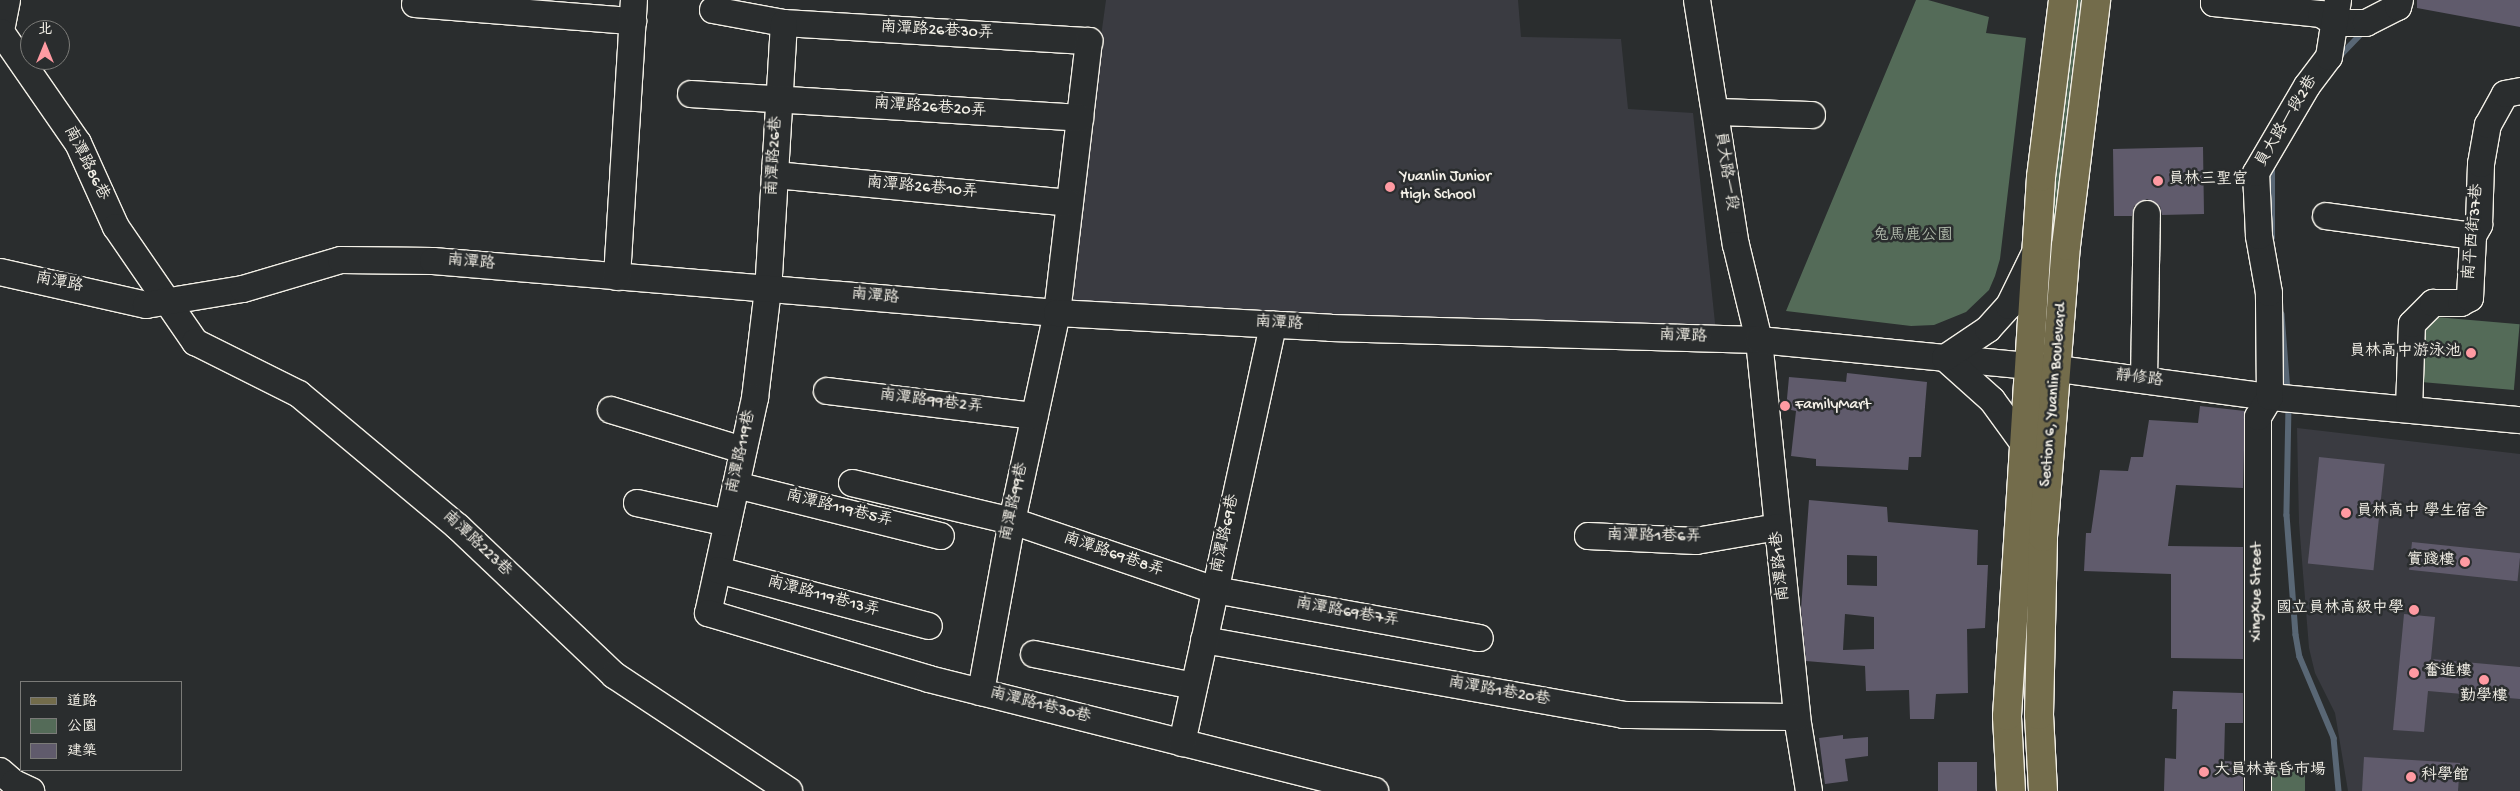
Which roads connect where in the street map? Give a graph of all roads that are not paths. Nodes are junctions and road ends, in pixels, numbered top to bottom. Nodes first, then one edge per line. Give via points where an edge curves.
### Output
1 (7, 0) edge
2 (1697, 0) edge
3 (2063, 0) edge
4 (2096, 0) edge
5 (2214, 0) edge
6 (2400, 0) edge
7 (415, 4) dead end
8 (634, 10) edge
9 (713, 10) dead end
10 (2336, 11) edge
11 (784, 23) junction
12 (1089, 41) joint
13 (2520, 91) edge
14 (691, 94) dead end
15 (780, 99) junction
16 (1715, 112) junction
17 (1812, 115) dead end
18 (1080, 118) junction
19 (775, 176) junction
20 (1070, 203) junction
21 (2147, 214) dead end
22 (2326, 216) dead end
23 (2473, 236) junction
24 (2037, 247) junction
25 (0, 272) edge
26 (617, 277) junction
27 (768, 289) junction
28 (165, 301) junction
29 (1057, 313) junction
30 (1272, 325) junction
31 (1759, 340) junction
32 (1946, 358) junction
33 (2031, 366) junction
34 (2058, 369) junction
35 (2144, 380) junction
36 (828, 390) dead end
37 (2270, 397) junction
38 (2409, 409) junction
39 (611, 410) dead end
40 (1034, 416) junction
41 (2520, 420) edge
42 (2024, 444) junction
43 (744, 450) junction
44 (852, 483) dead end
45 (736, 485) junction
46 (637, 503) dead end
47 (1012, 521) junction
48 (728, 522) junction
49 (1778, 527) junction
50 (941, 536) dead end
51 (1588, 536) dead end
52 (718, 570) junction
53 (1215, 590) junction
54 (708, 613) joint
55 (929, 626) dead end
56 (1480, 638) dead end
57 (1204, 640) junction
58 (1034, 654) dead end
59 (1194, 686) junction
60 (981, 692) junction
61 (1797, 717) junction
62 (1182, 742) junction
63 (0, 771) edge
64 (31, 791) edge
65 (789, 791) edge
66 (1375, 791) edge
67 (1810, 791) edge
68 (2011, 791) edge
69 (2043, 791) edge
70 (2258, 791) edge

1 - 28 street, 南潭路86巷 via 1,32 78,143 116,227
2 - 16 street, 員大路一段
3 - 24 main road, Section 6, Yuanlin Boulevard via 2048,114
4 - 34 main road, Section 6, Yuanlin Boulevard via 2066,246
5 - 10 street via 2214,3 2321,14
6 - 10 street via 2398,7 2366,23
7 - 8 street
8 - 26 street
9 - 11 street, 南潭路26巷30弄
10 - 37 street, 員大路一段2巷 via 2329,57 2307,86 2256,173 2259,236 2269,293
11 - 12 street, 南潭路26巷30弄
11 - 15 street, 南潭路26巷
12 - 18 street, 南潭路99巷
13 - 23 street, 南平西街37巷 via 2505,94 2488,125 2481,164 2479,225
14 - 15 street, 南潭路26巷20弄
15 - 18 street, 南潭路26巷20弄
15 - 19 street, 南潭路26巷
16 - 17 street
16 - 31 street, 員大路一段 via 1736,245
18 - 20 street, 南潭路99巷
19 - 20 street, 南潭路26巷10弄
19 - 27 street, 南潭路26巷
20 - 29 street, 南潭路99巷
21 - 35 street
22 - 23 street
23 - 38 street, 南平西街37巷 via 2470,298 2461,302 2433,302 2412,324
24 - 32 street via 2009,306 1988,328
24 - 33 main road, Section 6, Yuanlin Boulevard
25 - 28 street, 南潭路 via 146,305
26 - 27 street, 南潭路
26 - 28 street, 南潭路 via 433,261 341,260 242,289
27 - 29 street, 南潭路
27 - 43 street, 南潭路119巷
28 - 65 street, 南潭路223巷 via 195,342 300,394 458,527 614,675
29 - 30 street, 南潭路
29 - 40 street, 南潭路99巷
30 - 31 street, 南潭路
30 - 53 street, 南潭路69巷
31 - 32 street, 靜修路
31 - 49 street, 南潭路1巷
32 - 33 street, 靜修路
32 - 42 street via 1992,400
33 - 34 street, 靜修路
33 - 42 main road, Section 6, Yuanlin Boulevard
34 - 35 street, 靜修路
34 - 69 main road, Section 6, Yuanlin Boulevard via 2043,537 2039,715
35 - 37 street, 靜修路
36 - 40 street, 南潭路99巷2弄
37 - 38 street, 靜修路
37 - 70 street, Xingxue Street via 2258,417
38 - 41 street, 靜修路
39 - 43 street
40 - 47 street, 南潭路99巷
42 - 68 main road, Section 6, Yuanlin Boulevard via 2007,716
43 - 45 street, 南潭路119巷
44 - 47 street, 南潭路69巷8弄
45 - 48 street, 南潭路119巷
45 - 50 street, 南潭路119巷5弄
46 - 48 street
47 - 53 street, 南潭路69巷8弄
47 - 60 street, 南潭路99巷
48 - 52 street, 南潭路119巷
49 - 51 street, 南潭路1巷6弄 via 1696,541
49 - 61 street, 南潭路1巷
52 - 54 street, 南潭路119巷
52 - 55 street, 南潭路119巷13弄
53 - 56 street, 南潭路69巷7弄
53 - 57 street, 南潭路69巷
54 - 60 street, 南潭路1巷30巷
57 - 59 street, 南潭路69巷
57 - 61 street, 南潭路1巷20巷 via 1623,715
58 - 59 street
59 - 62 street, 南潭路69巷
60 - 62 street, 南潭路1巷30巷
61 - 67 street, 南潭路1巷
62 - 66 street, 南潭路1巷30巷
63 - 64 street via 14,784

